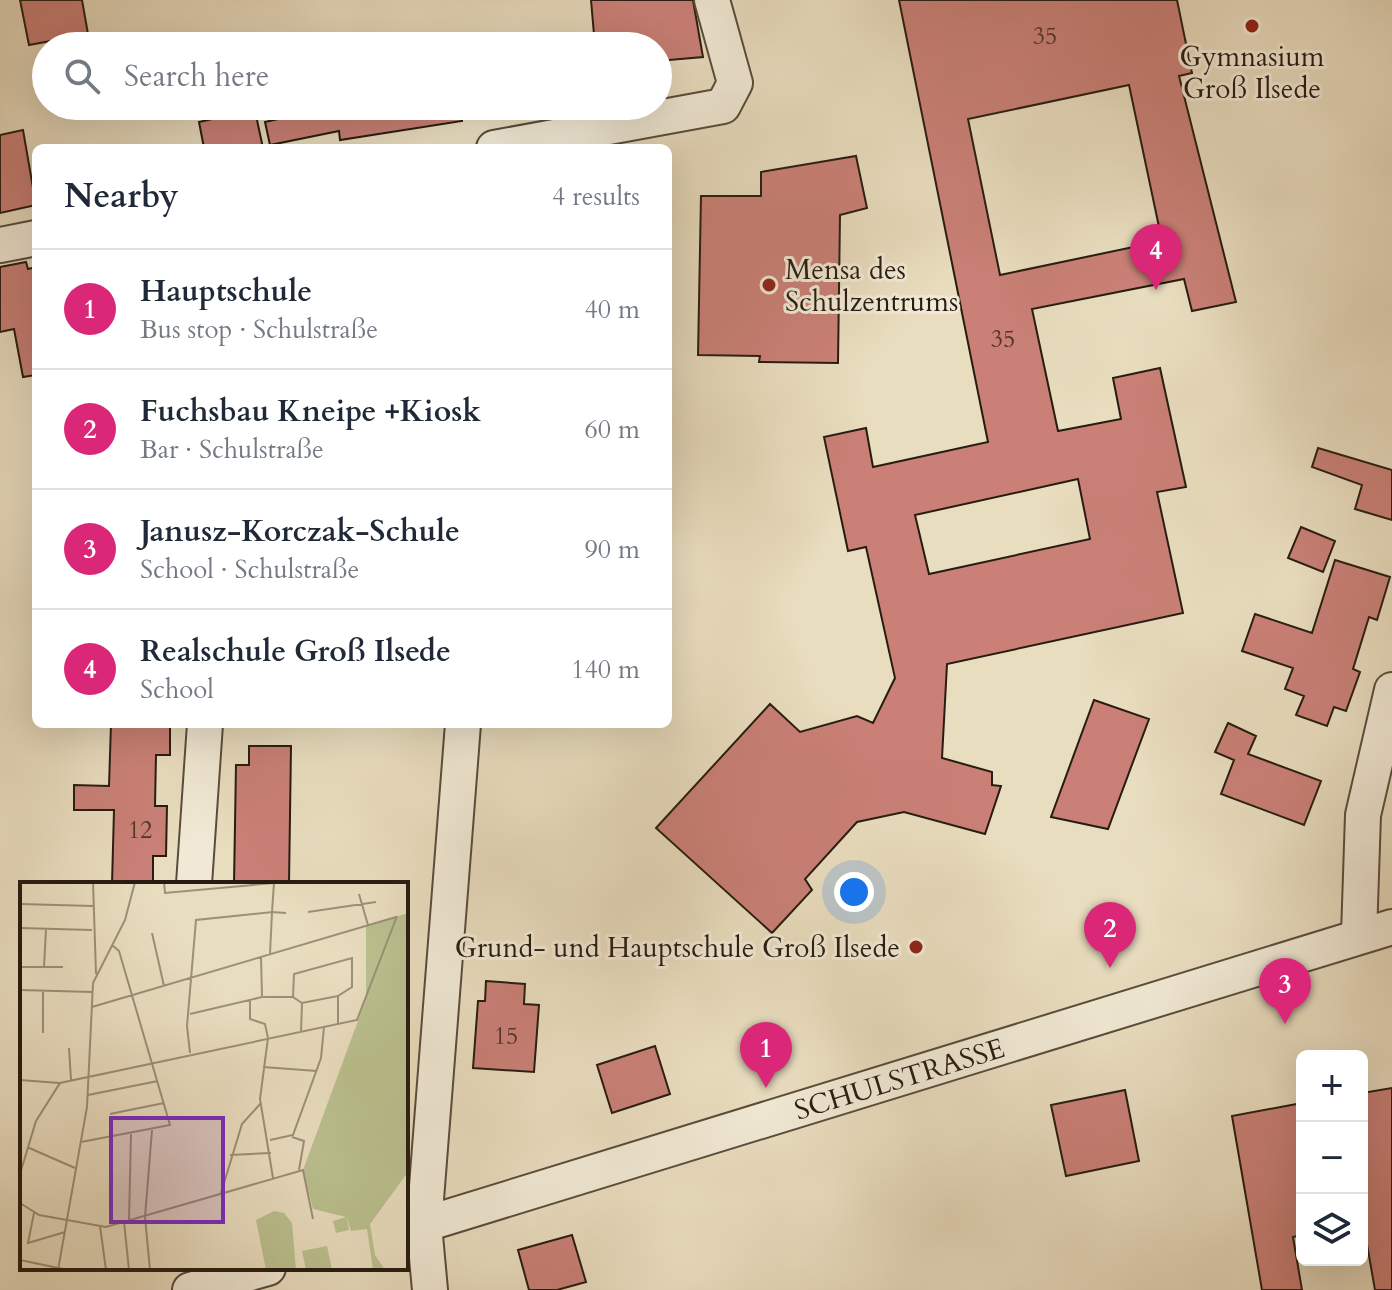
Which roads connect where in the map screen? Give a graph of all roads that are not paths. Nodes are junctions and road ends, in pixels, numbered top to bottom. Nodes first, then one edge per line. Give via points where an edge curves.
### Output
1 (712, 0) edge
2 (672, 116) edge
3 (648, 120) edge
4 (519, 144) edge
5 (32, 239) edge
6 (0, 245) edge
7 (1392, 690) edge
8 (205, 728) edge
9 (463, 728) edge
10 (194, 882) edge
11 (1392, 927) edge
12 (1359, 935) junction
13 (415, 1228) edge
14 (258, 1270) edge
15 (206, 1280) edge
16 (430, 1290) edge

1 - 2 street via 735,83 723,106
3 - 4 street
5 - 6 street
7 - 12 street via 1363,815
8 - 10 street
9 - 13 street
11 - 12 street, SCHULSTRASSE
12 - 13 street, SCHULSTRASSE
13 - 16 street
14 - 15 street

